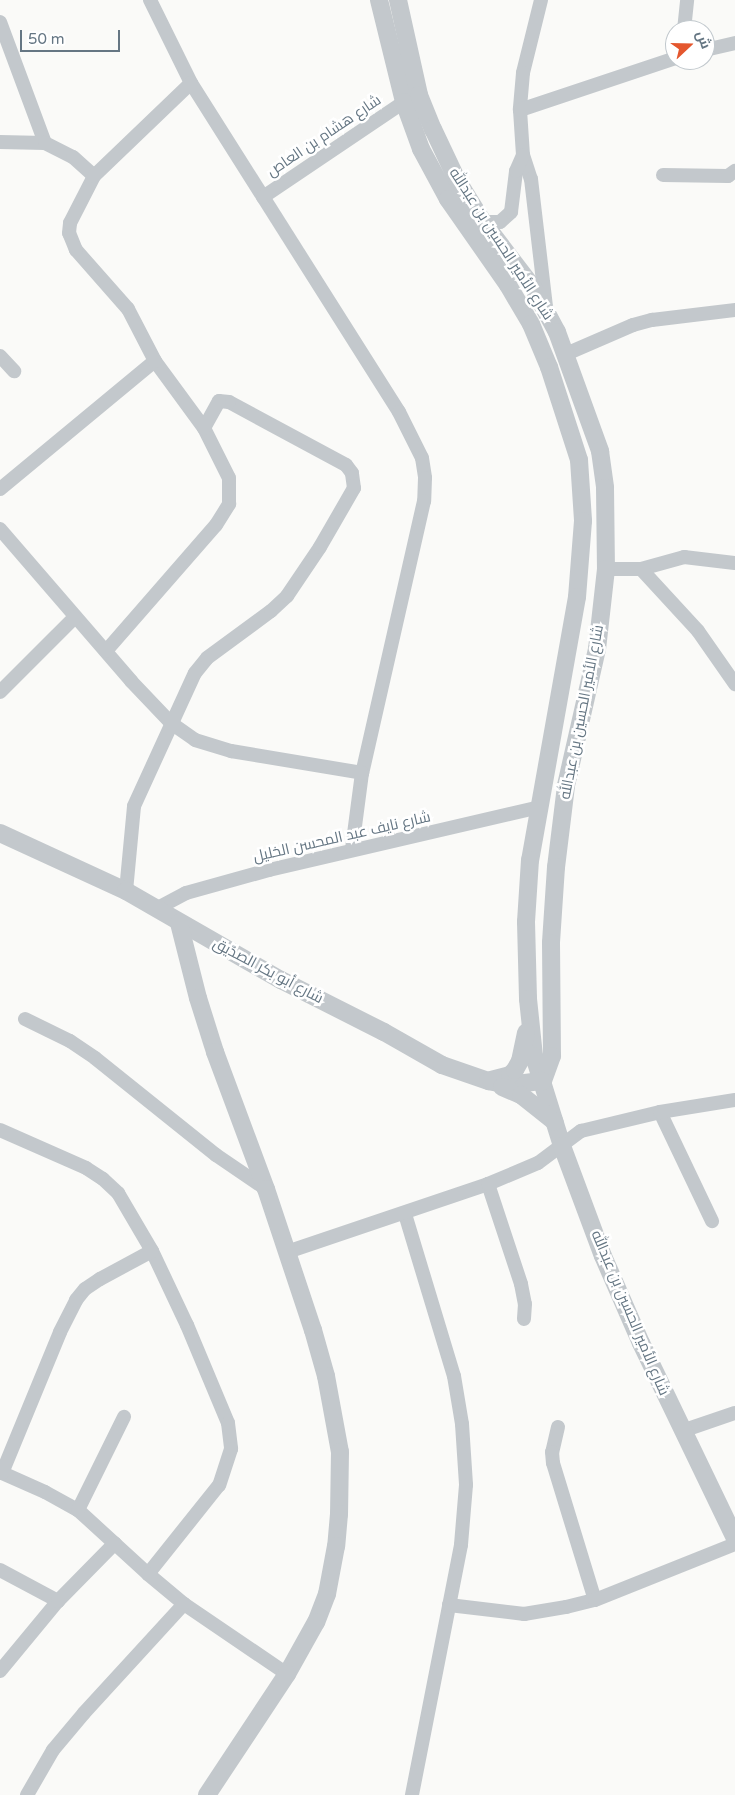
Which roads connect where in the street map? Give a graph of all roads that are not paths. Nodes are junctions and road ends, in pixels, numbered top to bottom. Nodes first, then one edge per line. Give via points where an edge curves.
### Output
1 (150, 0) edge
2 (379, 0) edge
3 (398, 0) edge
4 (541, 0) edge
5 (687, 0) edge
6 (685, 20) edge
7 (0, 22) edge
8 (735, 42) edge
9 (715, 47) edge
10 (665, 61) edge
11 (191, 83) junction
12 (404, 102) junction
13 (520, 110) junction
14 (0, 142) edge
15 (45, 143) junction
16 (523, 156) junction
17 (735, 171) edge
18 (662, 175) dead end
19 (94, 176) junction
20 (450, 184) junction
21 (262, 196) junction
22 (483, 222) junction
23 (546, 310) junction
24 (735, 310) edge
25 (566, 354) junction
26 (0, 356) edge
27 (155, 361) junction
28 (14, 371) dead end
29 (582, 399) junction
30 (562, 407) junction
31 (204, 428) junction
32 (0, 489) edge
33 (0, 530) edge
34 (735, 563) edge
35 (606, 569) junction
36 (642, 569) junction
37 (74, 618) junction
38 (106, 652) junction
39 (735, 684) edge
40 (2, 687) edge
41 (171, 723) junction
42 (362, 773) junction
43 (539, 807) junction
44 (0, 833) edge
45 (352, 849) junction
46 (126, 891) junction
47 (156, 908) junction
48 (179, 923) junction
49 (528, 999) junction
50 (25, 1019) dead end
51 (488, 1081) junction
52 (543, 1081) junction
53 (735, 1100) edge
54 (660, 1112) junction
55 (555, 1122) junction
56 (0, 1130) edge
57 (562, 1146) junction
58 (488, 1184) junction
59 (266, 1190) junction
60 (405, 1214) junction
61 (712, 1221) dead end
62 (152, 1251) junction
63 (287, 1252) junction
64 (524, 1319) dead end
65 (735, 1413) edge
66 (124, 1417) dead end
67 (558, 1427) dead end
68 (682, 1431) junction
69 (1, 1472) edge
70 (78, 1510) junction
71 (735, 1538) edge
72 (115, 1543) junction
73 (735, 1544) edge
74 (0, 1570) edge
75 (148, 1574) junction
76 (595, 1600) junction
77 (58, 1601) junction
78 (184, 1604) junction
79 (449, 1605) junction
80 (0, 1671) edge
81 (287, 1674) junction
82 (27, 1795) edge
83 (207, 1795) edge
84 (412, 1795) edge

1 - 11 street
2 - 12 street, شارع الأمير الحسين بن عبدالله
3 - 20 street, شارع الأمير الحسين بن عبدالله via 419,94
4 - 13 street via 523,72
5 - 6 street
7 - 15 street
8 - 9 street
10 - 13 street
11 - 19 street
11 - 21 street
12 - 20 street, شارع الأمير الحسين بن عبدالله via 421,149
12 - 21 street, شارع هشام بن العاص
13 - 16 street
14 - 15 street
15 - 19 street via 73,157
16 - 22 street via 516,171 511,212 500,222
16 - 23 street via 531,179
17 - 18 street via 728,176
19 - 27 street via 70,223 70,238 76,250 128,309
20 - 22 street, شارع الأمير الحسين بن عبدالله
20 - 30 street, شارع الأمير الحسين بن عبدالله via 541,345
21 - 42 street via 399,412 422,458 424,501
22 - 23 street, شارع الأمير الحسين بن عبدالله
23 - 25 street, شارع الأمير الحسين بن عبدالله
24 - 25 street via 652,320
25 - 29 street, شارع الأمير الحسين بن عبدالله
26 - 28 street
27 - 31 street
27 - 32 street
29 - 30 street
29 - 35 street, شارع الأمير الحسين بن عبدالله via 600,452 605,488
30 - 43 street, شارع الأمير الحسين بن عبدالله via 579,460 583,521 577,597
31 - 38 street via 229,478 229,504 216,524
31 - 41 street via 219,401 229,402 336,458 349,468 354,482 350,498 287,596 200,664
33 - 37 street
34 - 36 street via 684,557
35 - 36 street
35 - 52 street, شارع الأمير الحسين بن عبدالله via 597,649 566,786 561,823 551,943 552,1056
36 - 39 street via 698,631
37 - 38 street
37 - 40 street
38 - 41 street
41 - 42 street via 194,740 216,748
41 - 46 street via 134,806
42 - 45 street
43 - 45 street, شارع نايف عبد المحسن الخليل
43 - 49 street, شارع الأمير الحسين بن عبدالله via 530,860 526,922
44 - 46 street, شارع أبو بكر الصدّيق
45 - 47 street, شارع نايف عبد المحسن الخليل via 186,893
46 - 47 street, شارع أبو بكر الصدّيق
47 - 48 street, شارع أبو بكر الصدّيق
48 - 51 street, شارع أبو بكر الصدّيق via 442,1065
48 - 59 street via 215,1052
49 - 51 street via 520,1061 510,1076
49 - 52 street, شارع الأمير الحسين بن عبدالله via 534,1056
50 - 59 street via 70,1041 95,1058 216,1155
51 - 52 street, شارع أبو بكر الصدّيق via 508,1085
51 - 55 street via 521,1095
52 - 55 street, شارع الأمير الحسين بن عبدالله
53 - 54 street
54 - 57 street via 581,1131
54 - 61 street
55 - 57 street, شارع الأمير الحسين بن عبدالله
56 - 62 street via 86,1168 103,1179 122,1198
57 - 58 street via 538,1163
57 - 68 street, شارع الأمير الحسين بن عبدالله via 603,1256
58 - 60 street
58 - 64 street via 520,1284 525,1304
59 - 63 street
60 - 63 street
60 - 79 street via 445,1342 462,1424 466,1485 461,1545
62 - 69 street via 100,1279 76,1300
62 - 75 street via 228,1424 231,1448 219,1485
63 - 81 street via 326,1376 340,1452 340,1481 336,1546 327,1594 316,1622
65 - 68 street
66 - 70 street
67 - 76 street via 552,1452 553,1463
68 - 71 street, شارع الأمير الحسين بن عبدالله
69 - 70 street
70 - 72 street
72 - 75 street
72 - 77 street
73 - 76 street
74 - 77 street
75 - 78 street
76 - 79 street via 524,1614
77 - 80 street
78 - 81 street
78 - 82 street via 66,1735
79 - 84 street
81 - 83 street

